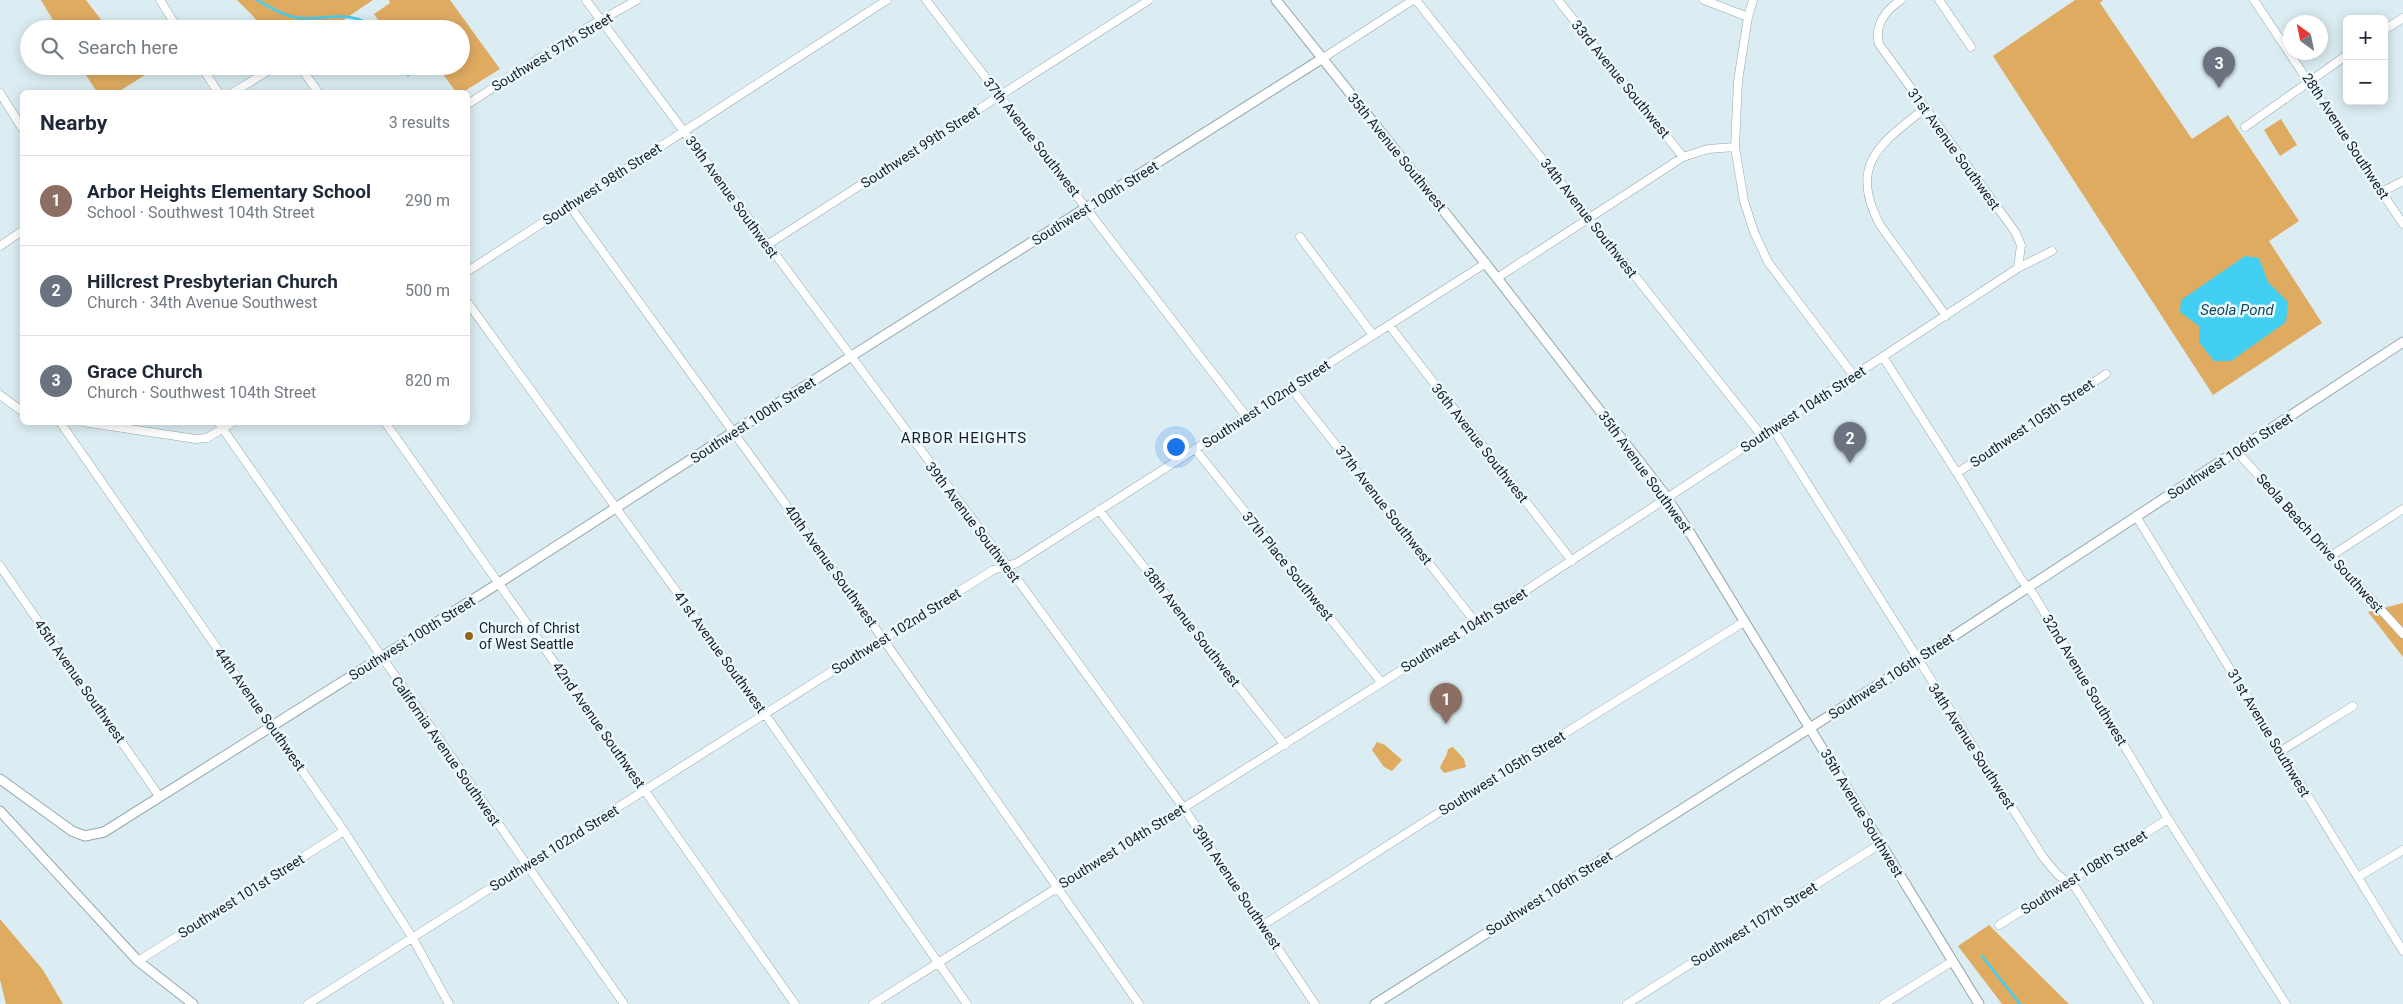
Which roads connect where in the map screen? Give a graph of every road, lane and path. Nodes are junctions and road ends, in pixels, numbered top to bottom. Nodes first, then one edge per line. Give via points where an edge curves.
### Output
1 (160, 0) edge
2 (586, 0) edge
3 (637, 0) edge
4 (888, 0) edge
5 (926, 0) edge
6 (1150, 0) edge
7 (1276, 0) edge
8 (1412, 0) edge
9 (1416, 0) edge
10 (1558, 0) edge
11 (1704, 0) edge
12 (1753, 0) edge
13 (1901, 0) edge
14 (1939, 0) edge
15 (2254, 0) edge
16 (1748, 17) junction
17 (2403, 18) edge
18 (172, 20) edge
19 (601, 21) junction
20 (2388, 27) edge
21 (1971, 47) dead end
22 (1322, 58) junction
23 (2343, 58) edge
24 (207, 75) edge
25 (261, 75) edge
26 (306, 75) edge
27 (2309, 80) junction
28 (217, 90) edge
29 (237, 90) edge
30 (317, 90) edge
31 (0, 93) edge
32 (1000, 96) junction
33 (470, 103) edge
34 (1924, 109) junction
35 (20, 125) edge
36 (2246, 127) dead end
37 (685, 131) junction
38 (1736, 147) junction
39 (1683, 157) junction
40 (2403, 181) edge
41 (2382, 192) junction
42 (569, 205) junction
43 (1087, 208) junction
44 (1590, 219) junction
45 (2403, 224) edge
46 (20, 232) edge
47 (1300, 237) dead end
48 (767, 245) junction
49 (0, 246) edge
50 (2052, 251) dead end
51 (1486, 263) junction
52 (2018, 268) junction
53 (470, 270) edge
54 (1497, 278) junction
55 (470, 306) edge
56 (1946, 316) junction
57 (1389, 325) junction
58 (1373, 335) junction
59 (2403, 342) edge
60 (850, 357) junction
61 (1883, 357) junction
62 (2106, 374) dead end
63 (1854, 376) junction
64 (1291, 388) junction
65 (0, 395) edge
66 (20, 410) edge
67 (1246, 416) junction
68 (62, 425) edge
69 (103, 425) edge
70 (387, 425) edge
71 (221, 426) edge
72 (1773, 429) junction
73 (735, 432) junction
74 (1762, 436) junction
75 (1195, 449) junction
76 (2237, 452) junction
77 (1957, 473) junction
78 (1667, 498) junction
79 (616, 508) junction
80 (2403, 509) edge
81 (1100, 510) junction
82 (2136, 516) junction
83 (2331, 556) junction
84 (1572, 561) junction
85 (0, 566) edge
86 (1006, 566) junction
87 (499, 583) junction
88 (2028, 588) junction
89 (1744, 622) junction
90 (1476, 623) junction
91 (2403, 634) edge
92 (883, 639) junction
93 (380, 657) junction
94 (1918, 660) junction
95 (1381, 682) junction
96 (2353, 706) dead end
97 (764, 714) junction
98 (272, 726) junction
99 (1810, 728) junction
100 (1285, 745) junction
101 (2281, 751) junction
102 (0, 779) edge
103 (645, 790) junction
104 (159, 796) junction
105 (1183, 807) junction
106 (0, 811) edge
107 (2168, 819) junction
108 (344, 831) junction
109 (1880, 844) junction
110 (2403, 850) edge
111 (526, 865) junction
112 (2358, 877) junction
113 (2068, 882) junction
114 (1057, 887) junction
115 (1263, 925) junction
116 (1999, 925) dead end
117 (412, 937) junction
118 (2403, 951) edge
119 (138, 961) junction
120 (1953, 961) junction
121 (938, 963) junction
122 (193, 1004) edge
123 (308, 1004) edge
124 (449, 1004) edge
125 (624, 1004) edge
126 (795, 1004) edge
127 (873, 1004) edge
128 (967, 1004) edge
129 (1139, 1004) edge
130 (1315, 1004) edge
131 (1375, 1004) edge
132 (1627, 1004) edge
133 (1884, 1004) edge
134 (1979, 1004) edge
135 (2150, 1004) edge
136 (2286, 1004) edge

1 - 18 street
2 - 19 street, 39th Avenue Southwest
3 - 19 street, Southwest 97th Street
4 - 37 street, Southwest 98th Street
5 - 32 street, 37th Avenue Southwest
6 - 32 street, Southwest 99th Street
7 - 22 street, 35th Avenue Southwest
8 - 22 street, Southwest 100th Street
9 - 44 street, 34th Avenue Southwest
10 - 39 street, 33rd Avenue Southwest
11 - 16 street
12 - 16 street
13 - 34 street, 31st Avenue Southwest via 1884,16 1876,33 1883,51
14 - 21 street
15 - 27 street, 28th Avenue Southwest
16 - 38 street via 1738,81
17 - 20 street
19 - 33 street, Southwest 97th Street
19 - 37 street, 39th Avenue Southwest
22 - 43 street, Southwest 100th Street
22 - 51 street, 35th Avenue Southwest
23 - 27 street
24 - 28 street
25 - 29 street
26 - 30 street
27 - 36 street
27 - 41 street, 28th Avenue Southwest
31 - 35 street
32 - 43 street, 37th Avenue Southwest
32 - 48 street, Southwest 99th Street
34 - 52 street, 31st Avenue Southwest via 2016,233 2021,245
34 - 56 street via 1875,151 1868,173 1868,192 1874,213
37 - 42 street, Southwest 98th Street
37 - 48 street, 39th Avenue Southwest
38 - 39 street via 1708,149
38 - 63 street via 1744,201 1768,262
39 - 44 street
40 - 41 street
41 - 45 street, 28th Avenue Southwest
42 - 53 street, Southwest 98th Street
42 - 73 street, 40th Avenue Southwest
43 - 60 street, Southwest 100th Street
43 - 67 street, 37th Avenue Southwest
44 - 54 street
44 - 74 street, 34th Avenue Southwest
46 - 49 street
47 - 58 street
48 - 60 street, 39th Avenue Southwest
50 - 52 street, Southwest 104th Street
51 - 54 street, 35th Avenue Southwest
51 - 57 street, Southwest 102nd Street
52 - 56 street, Southwest 104th Street
54 - 78 street, 35th Avenue Southwest
55 - 79 street, 41st Avenue Southwest
56 - 61 street, Southwest 104th Street
57 - 58 street, Southwest 102nd Street
57 - 84 street, 36th Avenue Southwest
58 - 64 street, Southwest 102nd Street
59 - 76 street, Southwest 106th Street
60 - 73 street, Southwest 100th Street
60 - 86 street, 39th Avenue Southwest
61 - 63 street, Southwest 104th Street
61 - 77 street, 32nd Avenue Southwest
62 - 77 street, Southwest 105th Street
63 - 72 street, Southwest 104th Street
64 - 67 street, Southwest 102nd Street
64 - 90 street, 37th Avenue Southwest
65 - 66 street
67 - 75 street, Southwest 102nd Street
68 - 98 street, 44th Avenue Southwest
69 - 71 street via 196,439 207,438
70 - 87 street, 42nd Avenue Southwest
71 - 93 street, California Avenue Southwest
72 - 74 street, Southwest 104th Street
72 - 94 street, 34th Avenue Southwest
73 - 79 street, Southwest 100th Street
73 - 92 street, 40th Avenue Southwest
74 - 78 street, Southwest 104th Street
75 - 81 street, Southwest 102nd Street
75 - 95 street, 37th Place Southwest
76 - 82 street, Southwest 106th Street
76 - 83 street, Seola Beach Drive Southwest
77 - 88 street, 32nd Avenue Southwest
78 - 84 street, Southwest 104th Street
78 - 89 street, 35th Avenue Southwest
79 - 87 street, Southwest 100th Street
79 - 97 street, 41st Avenue Southwest
80 - 83 street
81 - 86 street, Southwest 102nd Street via 1017,563
81 - 100 street, 38th Avenue Southwest
82 - 88 street, Southwest 106th Street
82 - 101 street, 31st Avenue Southwest
83 - 91 street, Seola Beach Drive Southwest
84 - 90 street, Southwest 104th Street
85 - 104 street, 45th Avenue Southwest
86 - 92 street, Southwest 102nd Street via 993,570
86 - 105 street, 39th Avenue Southwest
87 - 93 street, Southwest 100th Street
87 - 103 street, 42nd Avenue Southwest
88 - 94 street, Southwest 106th Street
88 - 107 street, 32nd Avenue Southwest
89 - 99 street, 35th Avenue Southwest
89 - 115 street, Southwest 105th Street
90 - 95 street, Southwest 104th Street
92 - 97 street, Southwest 102nd Street
92 - 114 street, 40th Avenue Southwest
93 - 98 street, Southwest 100th Street
93 - 111 street, California Avenue Southwest
94 - 99 street, Southwest 106th Street
94 - 113 street, 34th Avenue Southwest via 2043,857
95 - 100 street, Southwest 104th Street
96 - 101 street
97 - 103 street, Southwest 102nd Street
97 - 121 street, 41st Avenue Southwest
98 - 104 street, Southwest 100th Street
98 - 108 street, 44th Avenue Southwest
99 - 109 street, 35th Avenue Southwest
99 - 131 street, Southwest 106th Street
100 - 105 street, Southwest 104th Street
101 - 112 street, 31st Avenue Southwest
102 - 104 street, Southwest 100th Street via 72,831 85,836 104,832
103 - 111 street, Southwest 102nd Street
103 - 126 street, 42nd Avenue Southwest
105 - 114 street, Southwest 104th Street
105 - 115 street, 39th Avenue Southwest
106 - 119 street
107 - 113 street, Southwest 108th Street
107 - 136 street, 32nd Avenue Southwest
108 - 117 street, 44th Avenue Southwest
108 - 119 street, Southwest 101st Street
109 - 120 street, 35th Avenue Southwest
109 - 132 street, Southwest 107th Street
110 - 112 street
111 - 117 street, Southwest 102nd Street
111 - 125 street, California Avenue Southwest
112 - 118 street, 31st Avenue Southwest
113 - 116 street, Southwest 108th Street
113 - 135 street, 34th Avenue Southwest via 2075,887
114 - 121 street, Southwest 104th Street
114 - 129 street, 40th Avenue Southwest
115 - 130 street, 39th Avenue Southwest
117 - 123 street, Southwest 102nd Street
117 - 124 street, 44th Avenue Southwest
119 - 122 street
120 - 133 street
120 - 134 street, 35th Avenue Southwest
121 - 127 street, Southwest 104th Street
121 - 128 street, 41st Avenue Southwest

